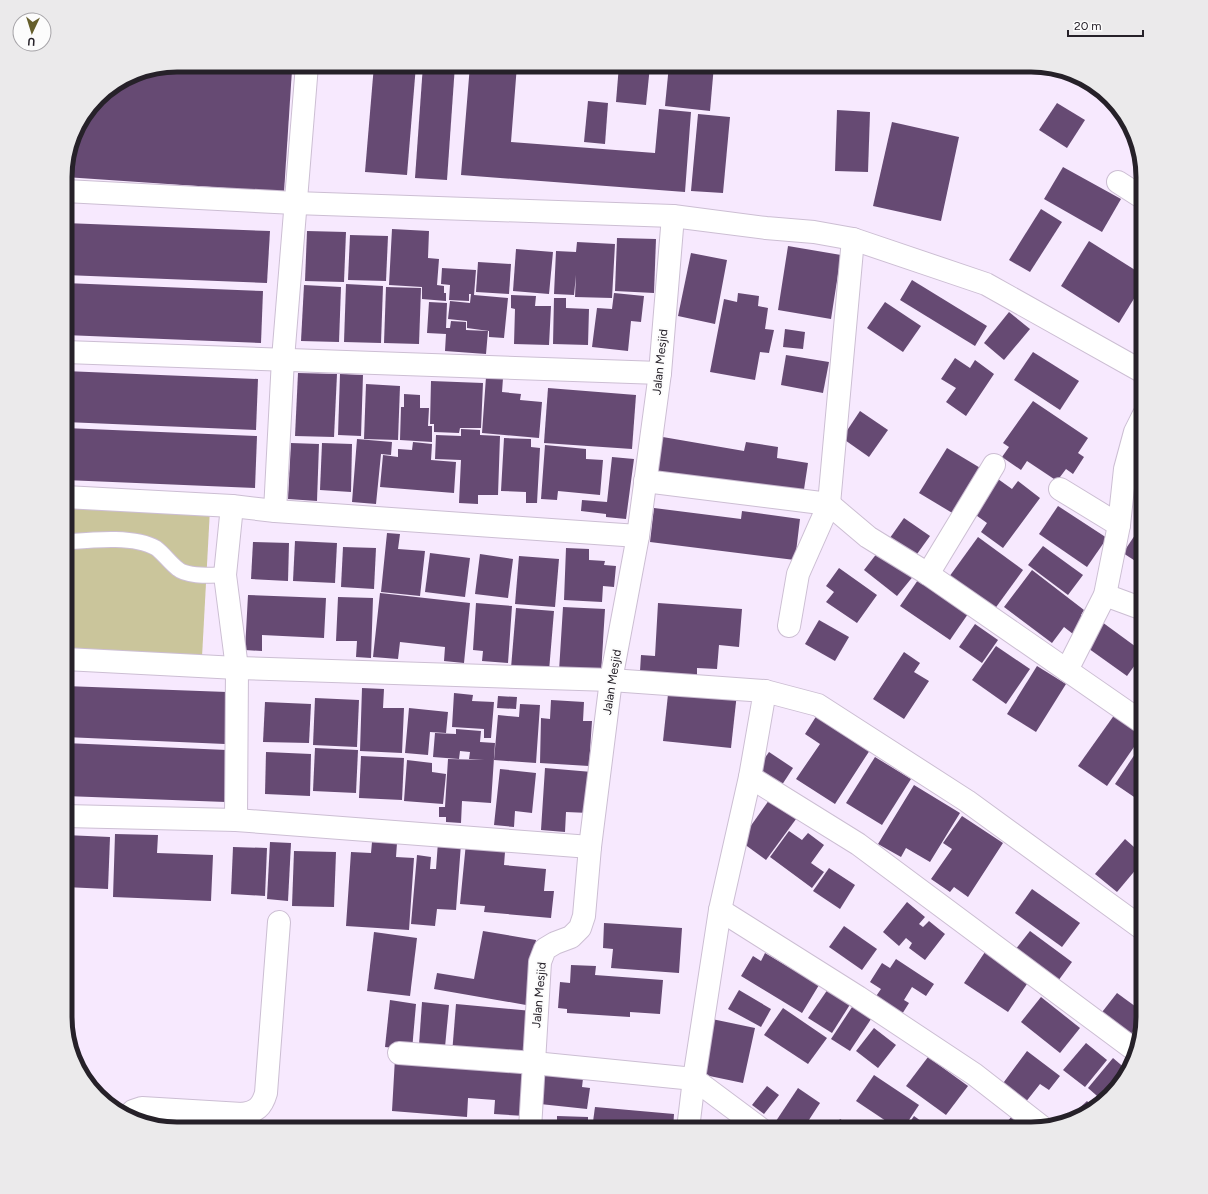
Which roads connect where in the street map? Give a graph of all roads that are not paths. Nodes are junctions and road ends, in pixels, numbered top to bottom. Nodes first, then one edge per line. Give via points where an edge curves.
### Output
1 (306, 72) edge
2 (1118, 182) dead end
3 (72, 191) edge
4 (1136, 194) edge
5 (295, 203) junction
6 (673, 216) junction
7 (853, 239) junction
8 (72, 352) edge
9 (283, 359) junction
10 (1136, 368) edge
11 (660, 373) junction
12 (1136, 430) edge
13 (994, 465) dead end
14 (645, 481) junction
15 (1060, 489) dead end
16 (72, 497) edge
17 (829, 504) junction
18 (232, 506) junction
19 (275, 511) junction
20 (1119, 525) junction
21 (638, 536) junction
22 (72, 542) edge
23 (928, 574) junction
24 (225, 575) junction
25 (1105, 595) junction
26 (1136, 606) edge
27 (789, 626) dead end
28 (72, 659) edge
29 (237, 668) junction
30 (1068, 670) junction
31 (610, 680) junction
32 (765, 691) junction
33 (1136, 718) edge
34 (750, 777) junction
35 (72, 816) edge
36 (236, 820) junction
37 (590, 847) junction
38 (720, 910) junction
39 (278, 922) dead end
40 (1136, 924) edge
41 (1131, 1048) edge
42 (399, 1052) dead end
43 (534, 1063) junction
44 (694, 1079) junction
45 (132, 1112) edge
46 (530, 1122) edge
47 (689, 1122) edge
48 (752, 1122) edge
49 (1035, 1122) edge

1 - 5 street
2 - 4 street
3 - 5 street
5 - 6 street
5 - 9 street
6 - 7 street via 814,232
6 - 11 street, Jalan Mesjid
7 - 10 street via 986,284
7 - 17 street
8 - 9 street
9 - 11 street
9 - 19 street
11 - 14 street, Jalan Mesjid
12 - 20 street via 1125,469
13 - 23 street
14 - 17 street
14 - 21 street, Jalan Mesjid
15 - 20 street
16 - 18 street
17 - 23 street via 868,537
17 - 27 street via 798,574
18 - 19 street
18 - 24 street
19 - 21 street
20 - 25 street
21 - 31 street, Jalan Mesjid
22 - 24 lane via 110,539 143,544 156,548 177,569 186,574
23 - 30 street
24 - 29 street
25 - 26 street
25 - 30 street
28 - 29 street
29 - 31 street
29 - 36 street
30 - 33 street
31 - 32 street
31 - 37 street, Jalan Mesjid
32 - 34 street
32 - 40 street via 818,705 967,801
34 - 38 street
34 - 41 street via 858,844
35 - 36 street
36 - 37 street
37 - 43 street, Jalan Mesjid via 584,916 580,928 571,937 546,949 540,962
38 - 44 street
38 - 49 street via 974,1074
39 - 45 street via 266,1093 258,1110 242,1114 142,1108
42 - 43 street
43 - 44 street
43 - 46 street, Jalan Mesjid
44 - 47 street
44 - 48 street

